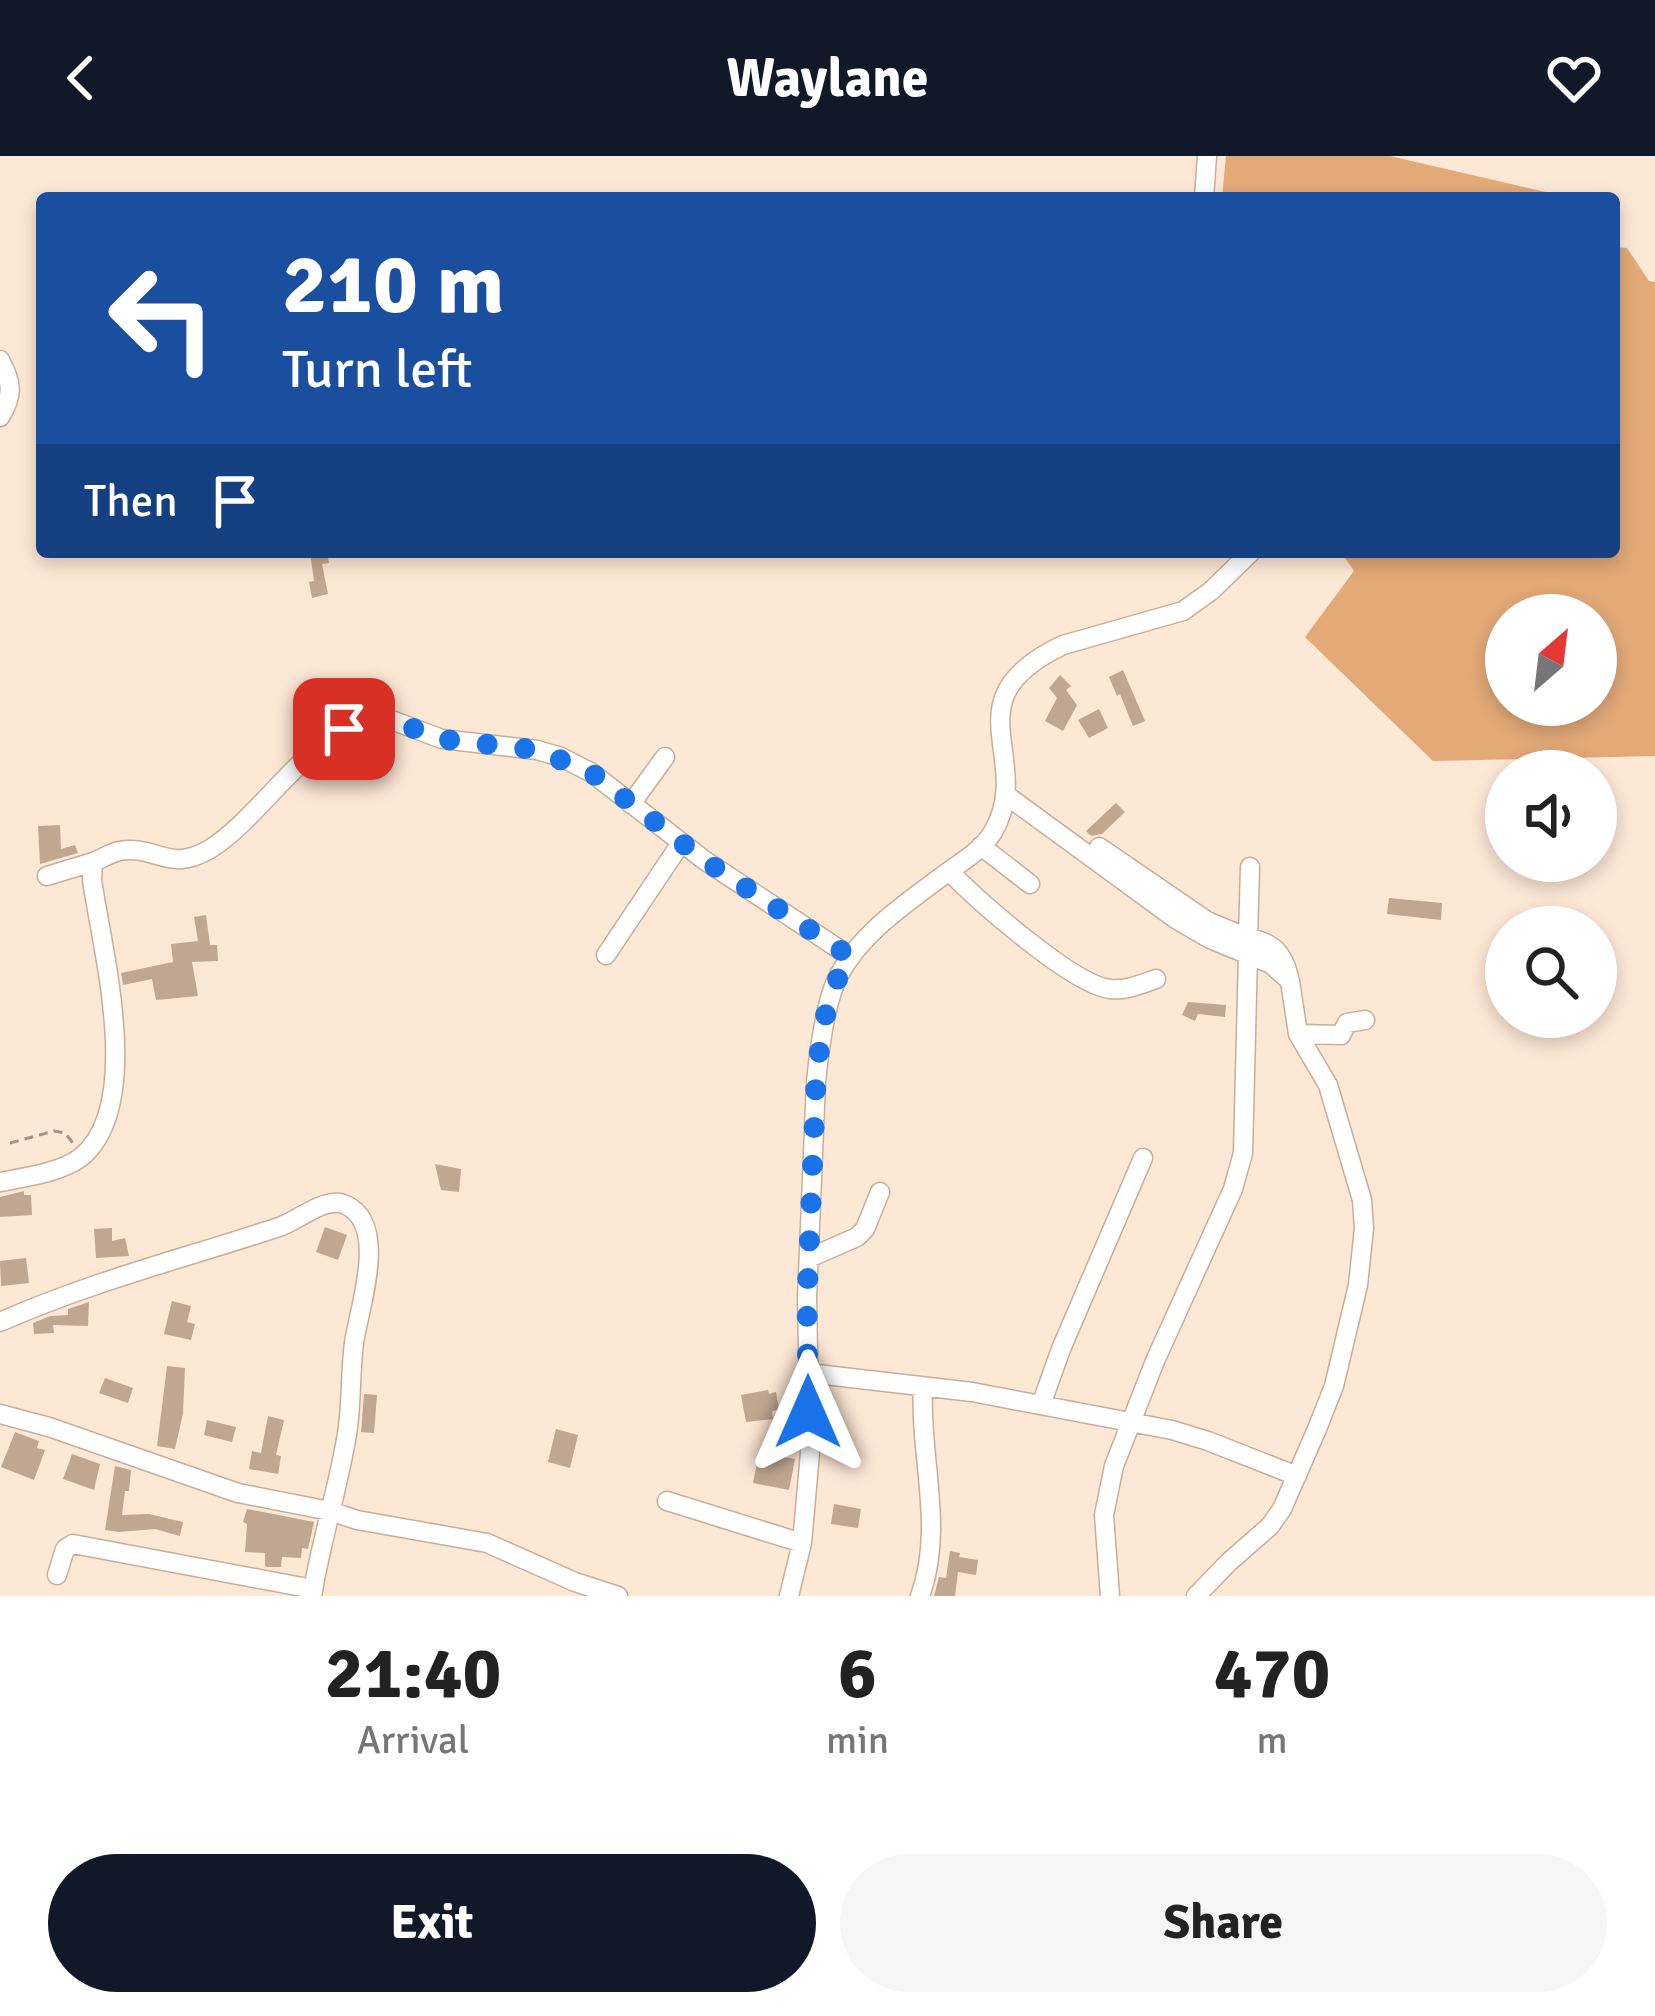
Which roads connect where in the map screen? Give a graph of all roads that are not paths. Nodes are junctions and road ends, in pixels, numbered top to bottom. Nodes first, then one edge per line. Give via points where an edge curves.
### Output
1 (1207, 156) edge
2 (1204, 192) edge
3 (0, 360) edge
4 (0, 417) edge
5 (1244, 558) edge
6 (664, 757) dead end
7 (1006, 795) junction
8 (631, 804) junction
9 (681, 843) junction
10 (981, 846) junction
11 (1099, 847) dead end
12 (93, 862) junction
13 (1250, 866) dead end
14 (950, 871) junction
15 (47, 876) dead end
16 (1030, 884) dead end
17 (1248, 946) junction
18 (607, 955) dead end
19 (851, 957) junction
20 (1156, 979) dead end
21 (1365, 1020) dead end
22 (1298, 1034) junction
23 (1143, 1158) dead end
24 (0, 1182) edge
25 (880, 1192) dead end
26 (809, 1258) junction
27 (0, 1322) edge
28 (808, 1372) junction
29 (923, 1387) junction
30 (1041, 1405) junction
31 (0, 1414) edge
32 (1131, 1423) junction
33 (1297, 1476) junction
34 (667, 1501) dead end
35 (330, 1510) junction
36 (802, 1543) junction
37 (57, 1575) dead end
38 (312, 1593) edge
39 (619, 1596) edge
40 (789, 1596) edge
41 (920, 1596) edge
42 (1110, 1596) edge
43 (1196, 1596) edge

1 - 2 street
3 - 4 street via 12,388
5 - 7 street via 1183,611 1064,645 1016,675 1000,715
6 - 8 street
7 - 10 street
7 - 17 street via 1177,920 1210,939
8 - 9 street
8 - 12 street via 561,758 442,739 367,716 326,742 208,850 175,861 118,851
9 - 18 street
9 - 19 street
10 - 14 street
10 - 16 street
11 - 17 street
12 - 15 street
12 - 24 street via 116,1083 79,1158
13 - 17 street
14 - 19 street
14 - 20 street via 1081,979 1119,990
17 - 22 street via 1290,981
17 - 32 street via 1240,1168
19 - 26 street via 820,1046
21 - 22 street via 1347,1023 1341,1035
22 - 33 street via 1332,1097 1364,1228 1334,1386
23 - 30 street
25 - 26 street via 866,1229
26 - 28 street
27 - 35 street via 334,1202 348,1205 361,1218 369,1253
28 - 29 street
28 - 36 street
29 - 30 street
29 - 41 street via 931,1544
30 - 32 street
31 - 35 street via 216,1487
32 - 33 street via 1208,1441
32 - 42 street via 1107,1490
33 - 43 street via 1270,1526
34 - 36 street
35 - 38 street
35 - 39 street via 487,1543
36 - 40 street
37 - 38 street via 73,1544

